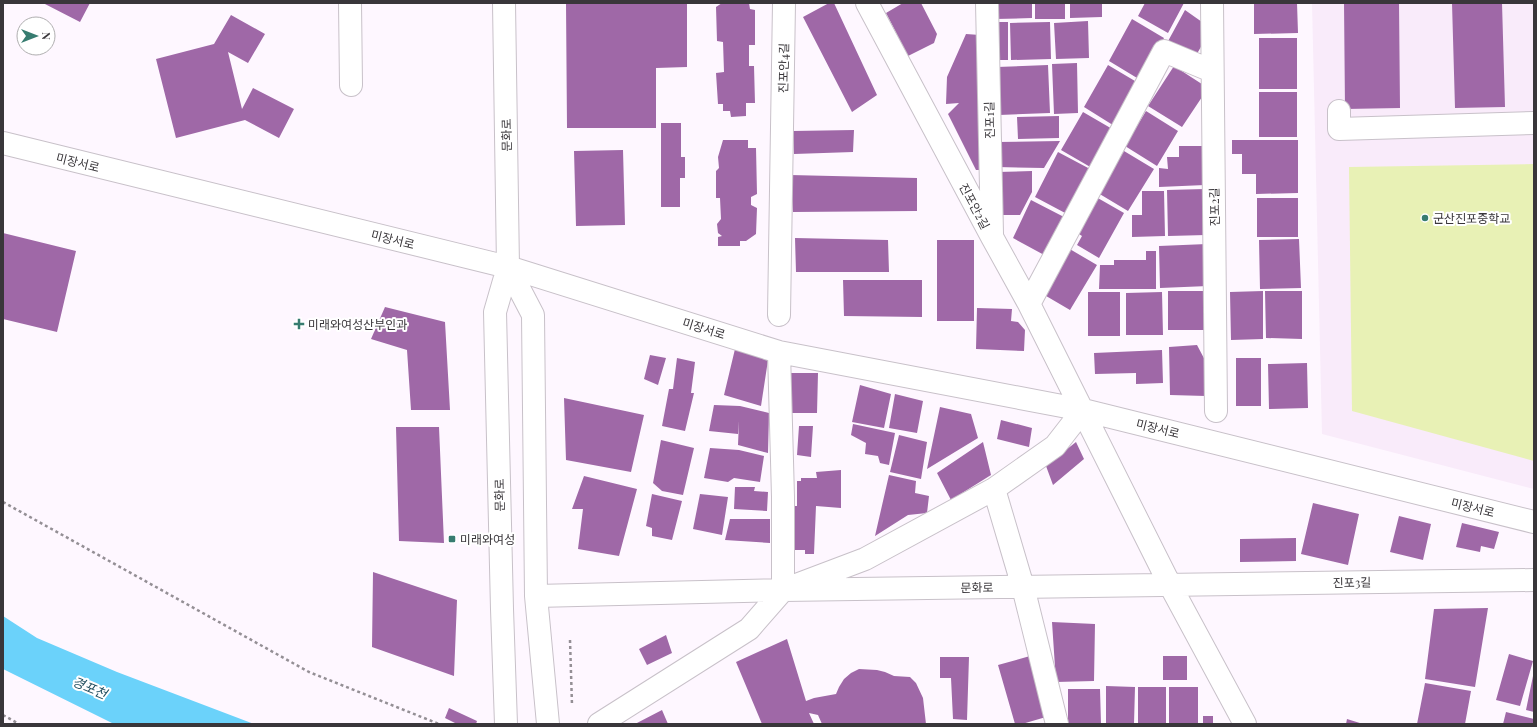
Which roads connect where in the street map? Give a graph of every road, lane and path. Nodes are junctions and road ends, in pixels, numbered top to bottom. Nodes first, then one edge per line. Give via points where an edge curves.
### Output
1 (350, 3) edge
2 (504, 3) edge
3 (784, 3) edge
4 (867, 3) edge
5 (987, 3) edge
6 (1212, 3) edge
7 (1212, 72) junction
8 (351, 85) dead end
9 (1339, 111) dead end
10 (1534, 123) edge
11 (3, 143) edge
12 (992, 237) junction
13 (508, 267) junction
14 (1029, 304) junction
15 (779, 315) dead end
16 (778, 352) junction
17 (1083, 410) junction
18 (1216, 411) dead end
19 (994, 489) junction
20 (3, 502) edge
21 (1534, 522) edge
22 (1534, 580) edge
23 (1170, 585) junction
24 (1023, 587) junction
25 (783, 590) junction
26 (536, 596) junction
27 (570, 640) dead end
28 (572, 708) dead end
29 (3, 715) edge
30 (19, 724) edge
31 (439, 724) edge
32 (506, 724) edge
33 (548, 724) edge
34 (599, 724) edge
35 (1057, 724) edge
36 (1245, 724) edge

1 - 8 street
2 - 13 street, 문화로
3 - 15 street, 진포안4길
4 - 12 street, 진포안2길
5 - 12 street, 진포1길
6 - 7 street, 진포2길
7 - 14 street via 1164,51
7 - 18 street, 진포2길
9 - 10 street via 1339,129 1438,117
11 - 13 street, 미장서로
12 - 14 street, 진포안2길
13 - 16 street, 미장서로
13 - 26 street, 문화로 via 533,315
13 - 32 street, 문화로 via 496,312
14 - 17 street, 진포안2길
16 - 17 street, 미장서로
16 - 25 street
17 - 19 street via 1055,446
17 - 21 street, 미장서로
17 - 23 street, 진포안2길
19 - 24 street
19 - 25 street via 865,559
20 - 31 path via 309,672
22 - 23 street, 진포3길
23 - 24 street, 문화로
23 - 36 street, 진포안2길
24 - 25 street, 문화로
24 - 35 street
25 - 26 street, 문화로
25 - 34 street via 749,629
26 - 33 street, 문화로
27 - 28 path
29 - 30 path

